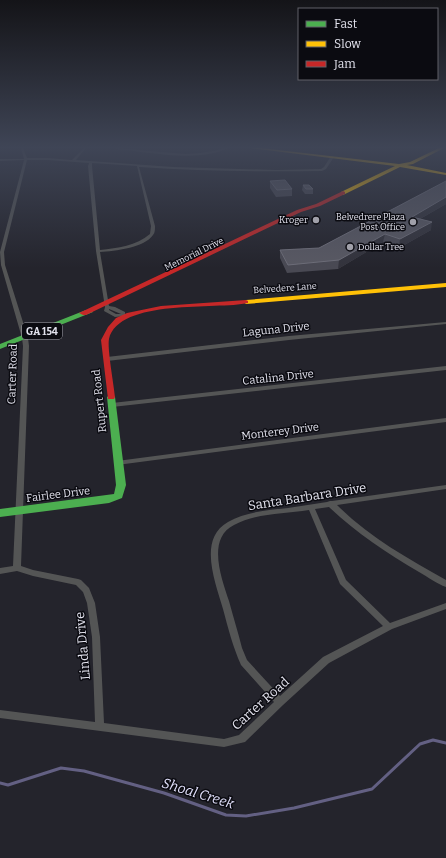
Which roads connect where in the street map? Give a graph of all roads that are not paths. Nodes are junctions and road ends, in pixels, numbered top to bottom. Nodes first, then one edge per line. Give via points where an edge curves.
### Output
1 (19, 188) edge
2 (92, 188) edge
3 (144, 188) edge
4 (351, 188) edge
5 (98, 251) junction
6 (446, 285) edge
7 (106, 305) junction
8 (125, 316) junction
9 (446, 323) edge
10 (25, 338) junction
11 (0, 347) edge
12 (108, 359) junction
13 (446, 368) edge
14 (112, 405) junction
15 (446, 420) edge
16 (117, 462) junction
17 (446, 487) edge
18 (118, 496) joint
19 (330, 503) junction
20 (311, 507) junction
21 (18, 511) junction
22 (0, 513) edge
23 (17, 568) junction
24 (0, 571) edge
25 (446, 584) edge
26 (446, 606) edge
27 (389, 627) junction
28 (280, 702) junction
29 (0, 714) edge
30 (100, 727) junction

1 - 10 street, Carter Road via 2,252 3,265
2 - 5 street
3 - 5 street via 153,226 152,234 133,245
4 - 7 main road, Memorial Drive / GA 154
5 - 7 street
6 - 8 main road, Belvedere Lane via 157,309
7 - 8 street via 106,310 115,316
7 - 10 main road, Memorial Drive / GA 154 via 88,310
8 - 12 main road, Rupert Road via 108,331 105,340
9 - 12 street, Laguna Drive
10 - 11 main road, Memorial Drive / GA 154
10 - 21 street, Carter Road
12 - 14 main road, Rupert Road
13 - 14 street, Catalina Drive
14 - 16 main road, Rupert Road
15 - 16 street, Monterey Drive
16 - 18 main road, Rupert Road via 121,486
17 - 19 street, Santa Barbara Drive
18 - 21 main road, Fairlee Drive
19 - 20 street, Santa Barbara Drive
19 - 25 street via 344,518 374,541
20 - 27 street via 344,582
20 - 28 street, Santa Barbara Drive via 236,521 223,528 214,553 215,566 244,662
21 - 22 main road, Fairlee Drive
21 - 23 street, Carter Road
23 - 24 street
23 - 30 street, Linda Drive via 78,582 86,590 91,603 96,637
26 - 27 street, Carter Road
27 - 28 street, Carter Road via 326,660
28 - 30 street, Carter Road via 242,740 224,744
29 - 30 street, Carter Road

